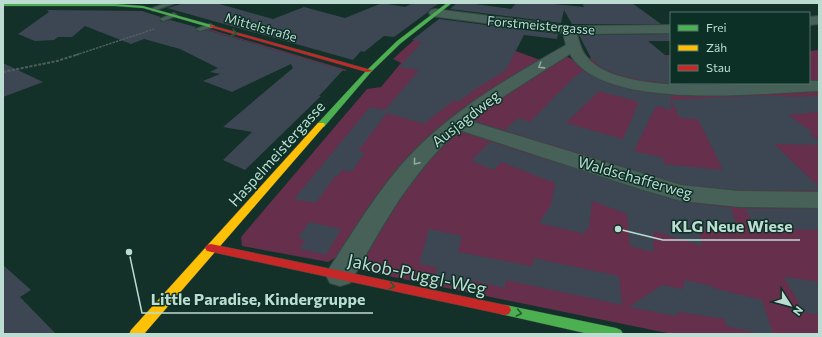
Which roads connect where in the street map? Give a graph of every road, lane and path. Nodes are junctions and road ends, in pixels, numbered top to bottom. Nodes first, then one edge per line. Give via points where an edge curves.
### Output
1 (173, 3) edge
2 (450, 3) edge
3 (3, 5) edge
4 (143, 7) junction
5 (153, 9) junction
6 (133, 10) dead end
7 (435, 13) junction
8 (174, 15) junction
9 (163, 19) dead end
10 (210, 26) junction
11 (155, 28) dead end
12 (200, 29) dead end
13 (670, 29) edge
14 (571, 38) junction
15 (368, 71) junction
16 (3, 72) edge
17 (819, 86) edge
18 (456, 123) junction
19 (819, 200) edge
20 (212, 248) junction
21 (340, 275) junction
22 (136, 334) edge
23 (616, 334) edge

1 - 5 lane
2 - 7 street, Haspelmeistergasse
3 - 4 street, Mittelstraße
4 - 5 street, Mittelstraße
4 - 6 lane
5 - 8 street, Mittelstraße
7 - 14 street, Forstmeistergasse
7 - 15 street, Haspelmeistergasse
8 - 9 lane
8 - 10 street, Mittelstraße
10 - 12 lane
10 -> 15 street, Mittelstraße
11 - 16 path via 57,61
13 - 14 street, Forstmeistergasse
14 - 17 street via 582,61 594,70 620,80 656,88 692,91
14 -> 18 street, Ausjagdweg
15 - 20 street, Haspelmeistergasse
18 - 19 street, Waldschafferweg via 681,193 739,199
18 -> 21 street, Ausjagdweg via 424,152 402,178
20 - 21 street, Jakob-Puggl-Weg
20 - 22 street, Haspelmeistergasse
21 -> 23 street, Jakob-Puggl-Weg

